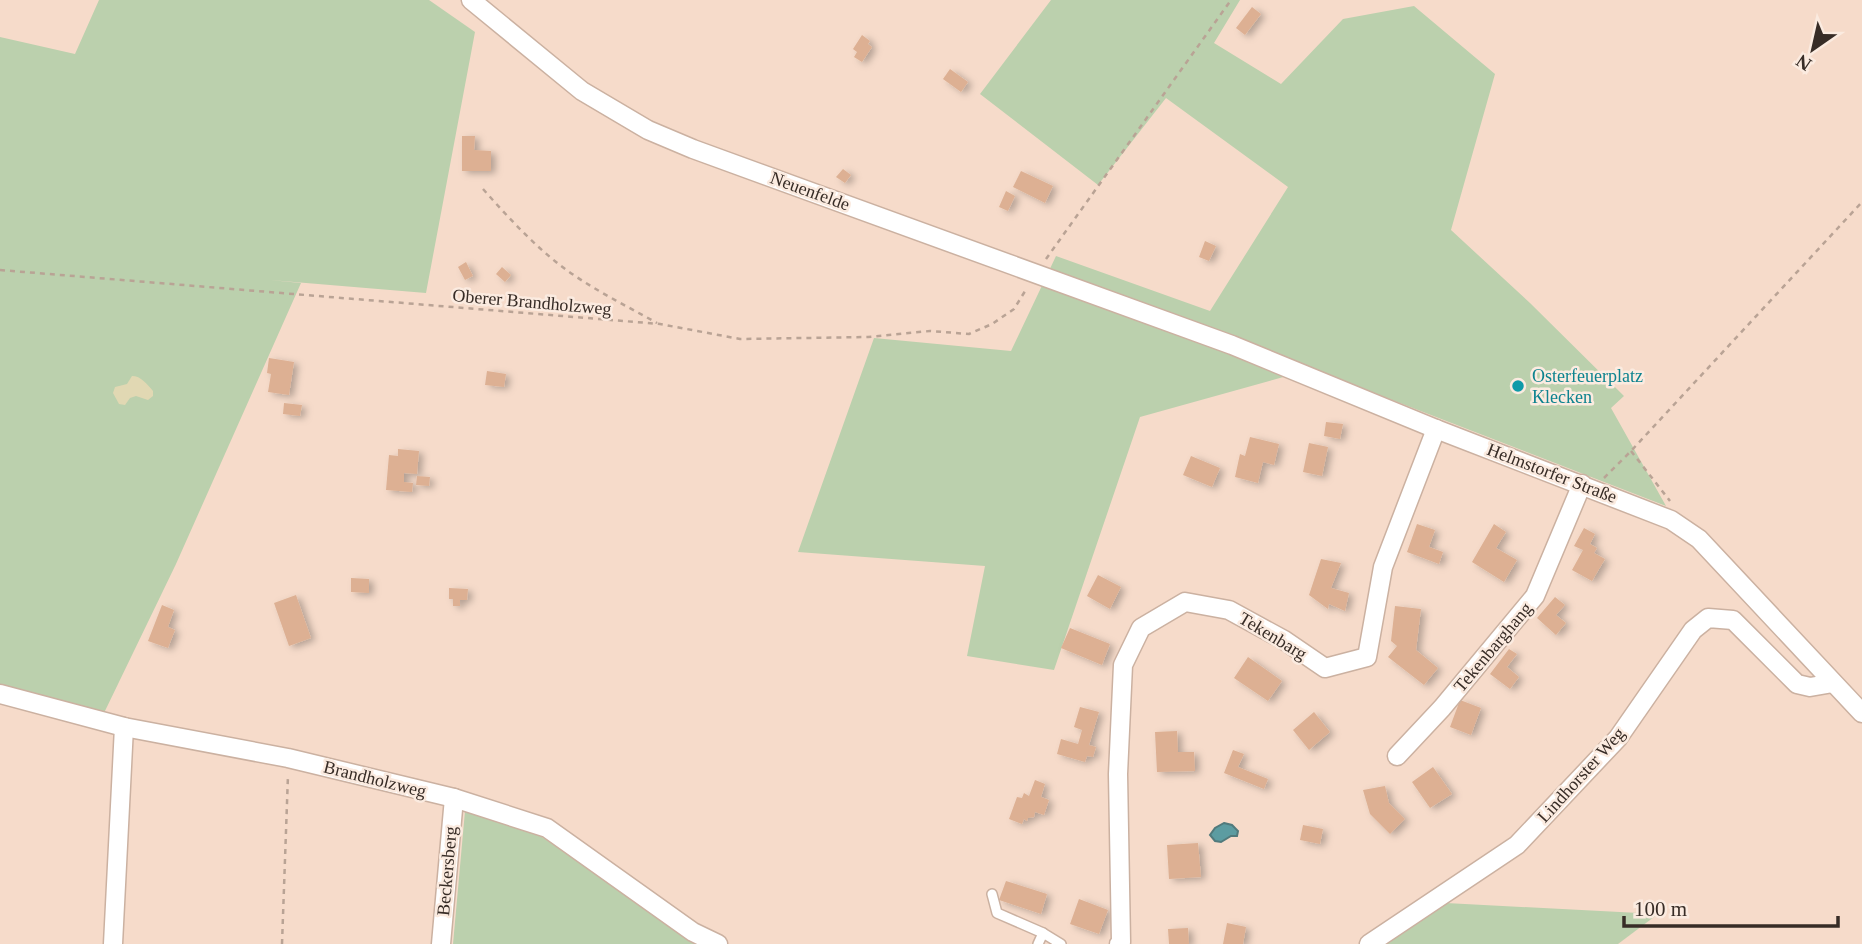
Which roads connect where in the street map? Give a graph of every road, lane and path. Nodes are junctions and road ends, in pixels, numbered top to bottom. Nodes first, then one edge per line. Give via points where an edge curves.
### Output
1 (471, 0) edge
2 (1231, 0) edge
3 (484, 190) dead end
4 (1862, 202) edge
5 (0, 270) edge
6 (1036, 274) junction
7 (660, 324) junction
8 (1181, 326) joint
9 (1436, 429) junction
10 (1632, 451) junction
11 (1581, 484) junction
12 (1674, 506) dead end
13 (1833, 682) junction
14 (0, 694) edge
15 (1862, 713) edge
16 (124, 727) junction
17 (1397, 756) dead end
18 (288, 758) junction
19 (454, 798) junction
20 (992, 894) dead end
21 (1043, 933) junction
22 (113, 944) edge
23 (282, 944) edge
24 (441, 944) edge
25 (718, 944) edge
26 (1038, 944) edge
27 (1061, 944) edge
28 (1119, 944) edge
29 (1369, 944) edge

1 - 6 street, Neuenfelde via 582,91 648,130
2 - 6 path, Oberer Brandholzweg
3 - 7 path via 557,263
4 - 10 path
5 - 7 path, Oberer Brandholzweg
6 - 7 path, Oberer Brandholzweg via 1014,309 969,334 930,331 740,339
6 - 8 street, Neuenfelde
8 - 9 street, Helmstorfer Straße
9 - 11 street, Helmstorfer Straße
9 - 28 street, Tekenbarg via 1383,567 1367,657 1325,668 1229,610 1185,602 1141,628 1123,665
10 - 11 path via 1603,479
10 - 12 path
11 - 13 street, Helmstorfer Straße via 1671,520 1699,539
11 - 17 street, Tekenbarghang via 1535,596
13 - 15 street, Helmstorfer Straße
13 - 29 street, Lindhorster Weg via 1810,687 1797,684 1733,620 1708,618 1693,630 1618,738 1517,845
14 - 16 street, Brandholzweg
16 - 18 street, Brandholzweg
16 - 22 street
18 - 19 street, Brandholzweg
18 - 23 path
19 - 24 street, Beckersberg
19 - 25 street, Brandholzweg via 547,828 693,932
20 - 21 lane via 997,914
21 - 26 lane
21 - 27 lane

